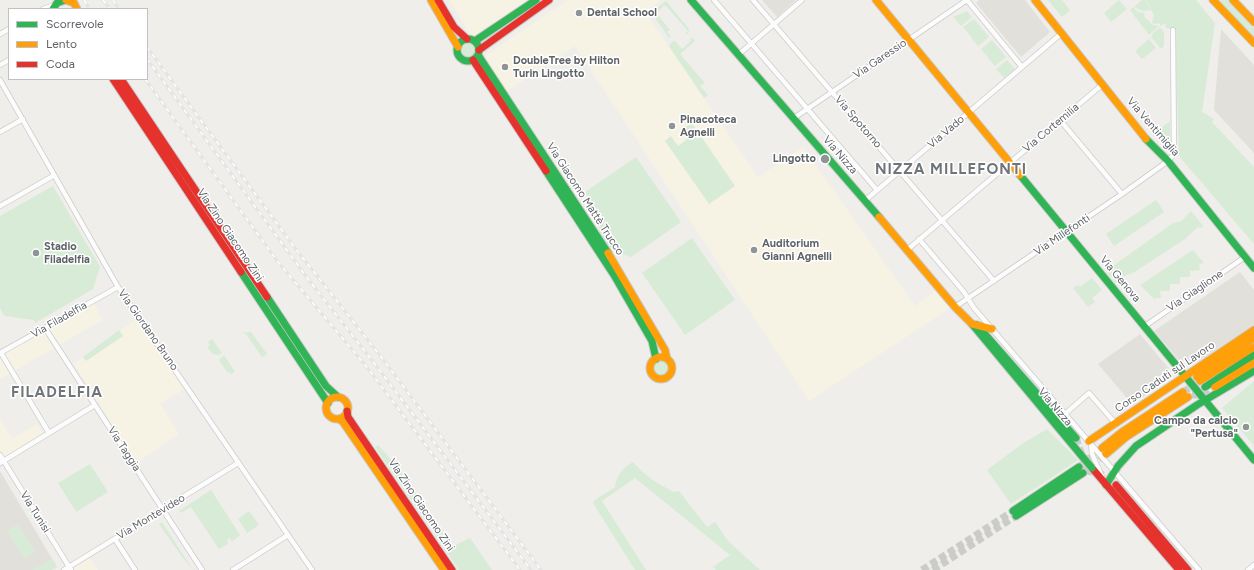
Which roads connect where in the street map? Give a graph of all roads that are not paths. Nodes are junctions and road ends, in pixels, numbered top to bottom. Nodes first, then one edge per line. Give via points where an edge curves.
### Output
1 (431, 0) edge
2 (438, 0) edge
3 (536, 0) edge
4 (549, 0) edge
5 (691, 0) edge
6 (714, 0) edge
7 (753, 0) edge
8 (802, 0) edge
9 (876, 0) edge
10 (967, 0) edge
11 (1035, 0) edge
12 (1212, 0) edge
13 (1233, 0) edge
14 (59, 3) edge
15 (46, 8) edge
16 (76, 8) edge
17 (1254, 22) edge
18 (774, 24) junction
19 (1173, 30) dead end
20 (1062, 33) junction
21 (467, 39) junction
22 (908, 39) junction
23 (475, 41) junction
24 (752, 43) junction
25 (1254, 43) edge
26 (458, 47) junction
27 (477, 55) junction
28 (738, 55) junction
29 (1022, 67) junction
30 (0, 80) edge
31 (114, 80) edge
32 (122, 80) edge
33 (1103, 84) junction
34 (832, 91) junction
35 (807, 108) junction
36 (968, 113) junction
37 (794, 118) junction
38 (23, 119) junction
39 (1060, 120) junction
40 (0, 132) edge
41 (1168, 161) junction
42 (1010, 162) junction
43 (900, 171) junction
44 (53, 176) junction
45 (877, 190) junction
46 (1122, 194) junction
47 (868, 198) dead end
48 (0, 206) edge
49 (942, 220) junction
50 (1067, 232) junction
51 (919, 239) junction
52 (907, 250) junction
53 (1245, 257) junction
54 (1254, 268) edge
55 (994, 281) junction
56 (118, 287) junction
57 (968, 298) junction
58 (955, 307) junction
59 (975, 325) junction
60 (1145, 326) junction
61 (45, 328) junction
62 (992, 329) junction
63 (1254, 330) edge
64 (1254, 338) edge
65 (1254, 347) edge
66 (0, 353) edge
67 (1254, 355) edge
68 (656, 359) junction
69 (668, 359) junction
70 (1254, 363) edge
71 (1254, 371) edge
72 (1185, 376) junction
73 (1200, 381) junction
74 (1214, 388) tunnel mouth
75 (1186, 394) tunnel mouth
76 (338, 397) junction
77 (1205, 400) junction
78 (328, 403) junction
79 (95, 405) junction
80 (347, 411) junction
81 (1065, 414) junction
82 (339, 418) junction
83 (1116, 424) junction
84 (49, 433) junction
85 (1076, 438) tunnel mouth
86 (1090, 442) junction
87 (1104, 451) tunnel mouth
88 (0, 455) edge
89 (1254, 460) edge
90 (2, 462) edge
91 (238, 464) junction
92 (1081, 470) tunnel mouth
93 (1114, 471) junction
94 (1106, 485) junction
95 (1116, 485) tunnel mouth
96 (163, 509) junction
97 (1015, 514) tunnel mouth
98 (288, 535) junction
99 (115, 539) junction
100 (1254, 565) edge
101 (70, 568) edge
102 (64, 570) edge
103 (134, 570) edge
104 (202, 570) edge
105 (233, 570) edge
106 (312, 570) edge
107 (444, 570) edge
108 (452, 570) edge
109 (1178, 570) edge
110 (1188, 570) edge
111 (1199, 570) edge
112 (1248, 570) edge

1 - 26 street
2 - 21 street via 454,28
3 - 23 street
4 - 27 street via 484,44
5 - 28 street, Via Nizza
6 - 24 street
7 - 18 street, Via Spotorno
8 - 18 street
9 - 22 street, Via Genova
10 - 22 street, Via Garessio
10 - 29 street, Via Garessio
11 - 20 street, Via Ventimiglia
12 - 25 street
13 - 17 street
14 - 15 street
14 - 16 street via 74,3
18 - 24 street
18 - 34 street, Via Spotorno
19 - 41 street, Via Millefonti via 1174,154
20 - 29 street
20 - 33 street, Via Ventimiglia
21 - 23 street
21 - 26 street via 461,41
22 - 34 street, Via Garessio
22 - 36 street, Via Genova
23 - 27 street
24 - 28 street
24 - 35 street
26 - 27 street via 458,54 462,58
27 - 68 street, Via Giacomo Mattè Trucco via 614,275 652,341
27 - 69 street, Via Giacomo Mattè Trucco via 619,271
28 - 37 street, Via Nizza
29 - 36 street
30 - 38 street, Via Giordano Bruno
31 - 78 street, Via Zino Giacomo Zini
32 - 76 street, Via Zino Giacomo Zini via 326,386
33 - 39 street, Via Cortemilia
33 - 41 street, Via Ventimiglia via 1143,136
34 - 35 street, Via Garessio
34 - 43 street, Via Spotorno
35 - 37 street, Via Garessio
35 - 45 street
36 - 42 street, Via Genova
36 - 43 street, Via Vado
37 - 52 street, Via Nizza
38 - 40 street
38 - 44 street, Via Giordano Bruno
39 - 42 street, Via Cortemilia
39 - 46 street
41 - 46 street, Via Millefonti
41 - 53 street, Via Ventimiglia
42 - 49 street, Via Cortemilia
42 - 50 street, Via Genova
43 - 45 street, Via Vado
43 - 49 street, Via Spotorno
44 - 48 street
44 - 56 street, Via Giordano Bruno
45 - 47 street, Via Vado
46 - 50 street, Via Millefonti
49 - 51 street, Via Cortemilia
49 - 55 street, Via Spotorno
50 - 55 street, Via Millefonti
50 - 60 street, Via Genova
51 - 52 street, Via Cortemilia
51 - 57 street, Via Nizza
52 - 58 street, Via Nizza
53 - 54 street, Via Ventimiglia
53 - 60 street, Via Giaglione
55 - 57 street, Via Millefonti
56 - 61 street, Via Filadelfia
56 - 91 street, Via Giordano Bruno
57 - 58 street, Via Millefonti
57 - 62 street, Via Nizza
58 - 59 street, Via Nizza
59 - 62 street
59 - 85 street
59 - 94 street, Via Nizza, bridge via 981,337
60 - 72 street, Via Genova
61 - 66 street, Via Filadelfia
61 - 79 street, Via Taggia
62 - 81 street, Via Nizza
63 - 72 street, Corso Caduti sul Lavoro
64 - 73 street
65 - 73 street
66 - 84 street
67 - 73 street
68 - 69 street
68 - 69 street via 651,365 651,370 654,376 660,379 667,377 672,371
70 - 74 street
71 - 77 street
72 - 77 street, Via Genova
72 - 83 street, Corso Caduti sul Lavoro
75 - 87 street
76 - 78 street via 332,398
76 - 80 street via 346,402
77 - 89 street, Via Genova
77 - 93 street via 1136,446
78 - 82 street via 328,414 333,418
79 - 84 street
79 - 96 street, Via Taggia
80 - 82 street via 345,416
80 - 108 street, Via Zino Giacomo Zini via 348,417
81 - 83 street via 1089,393
81 - 86 street, Via Nizza
82 - 107 street, Via Zino Giacomo Zini
83 - 86 street, Corso Caduti sul Lavoro
84 - 90 street
86 - 93 street, Via Nizza
86 - 94 street, Via Nizza via 1092,454
88 - 90 street, Via Tunisi
90 - 101 street, Via Tunisi
91 - 96 street, Via Montevideo
91 - 98 street, Via Giordano Bruno
92 - 97 street
93 - 94 street
93 - 111 street, Via Nizza
94 - 109 street, Via Nizza
95 - 110 street
96 - 99 street, Via Montevideo
96 - 104 street, Via Taggia
98 - 105 street
98 - 106 street, Via Giordano Bruno
99 - 101 street, Via Montevideo
99 - 103 street
100 - 112 street
101 - 102 street, Via Montevideo

